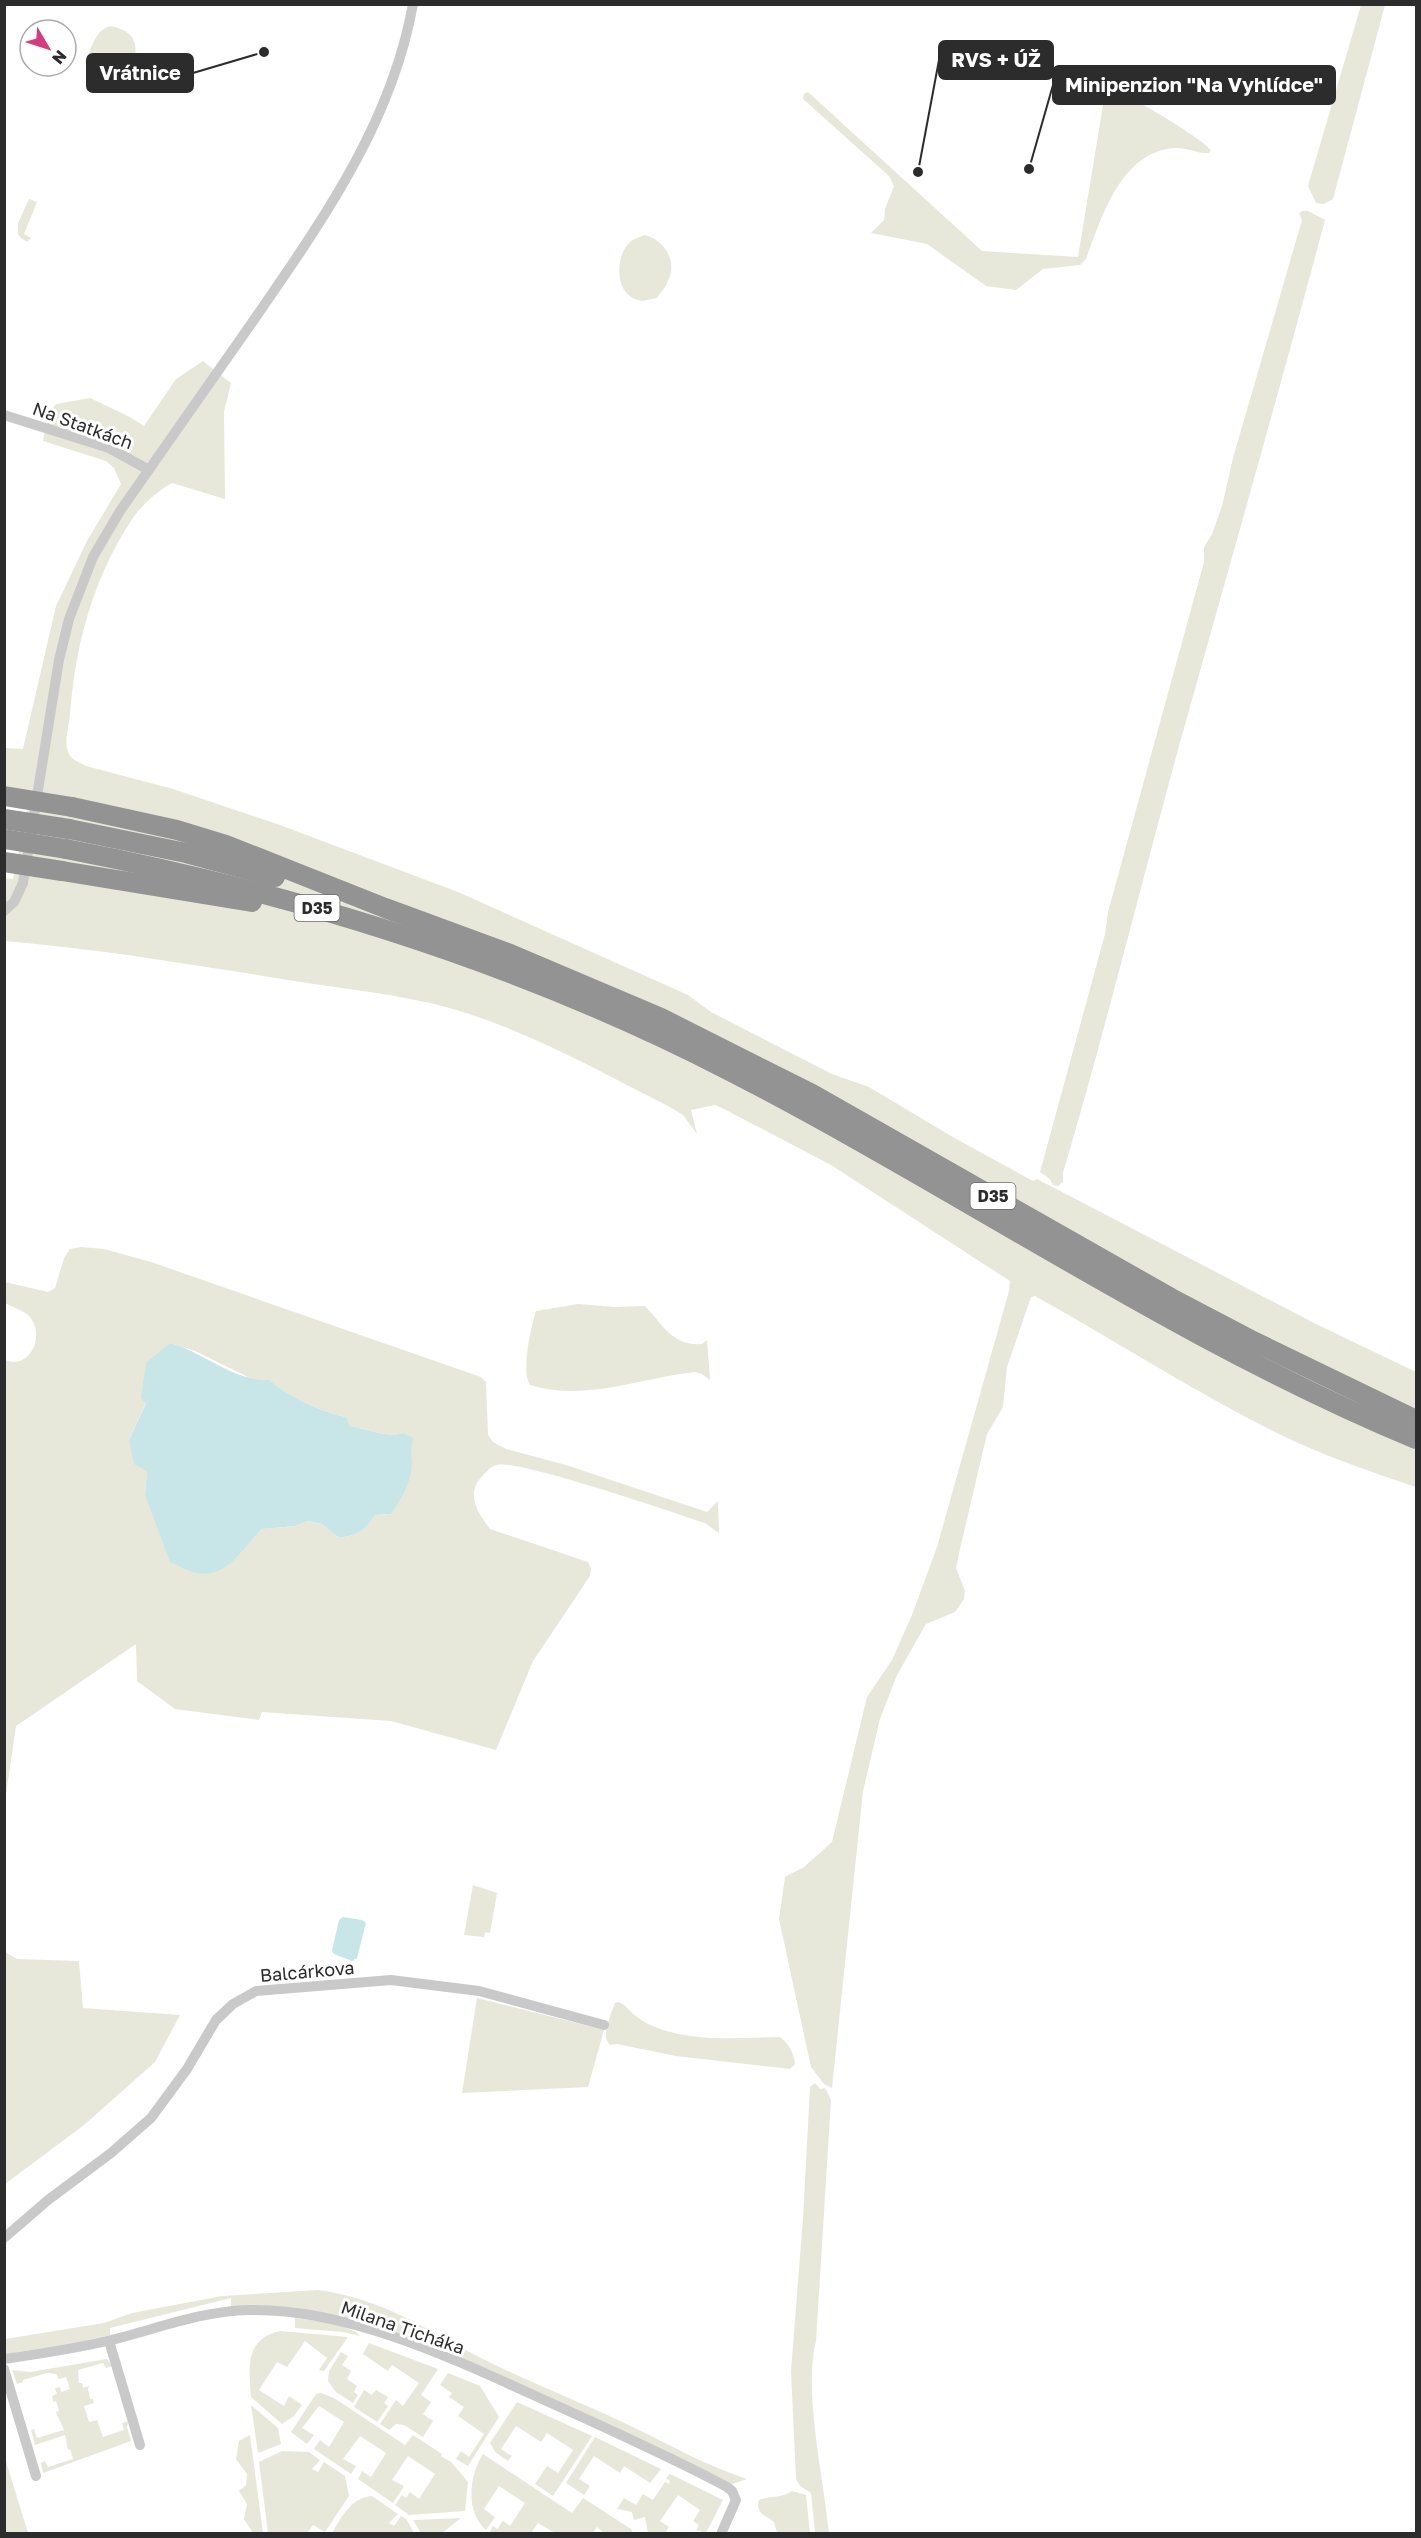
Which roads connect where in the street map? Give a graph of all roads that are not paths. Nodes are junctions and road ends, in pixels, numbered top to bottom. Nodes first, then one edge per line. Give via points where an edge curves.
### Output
1 (413, 4) edge
2 (4, 415) edge
3 (149, 470) junction
4 (4, 796) edge
5 (4, 819) edge
6 (4, 839) edge
7 (4, 862) edge
8 (385, 908) junction
9 (4, 911) edge
10 (357, 920) junction
11 (1416, 1420) edge
12 (1416, 1439) edge
13 (604, 2025) dead end
14 (4, 2238) edge
15 (109, 2341) junction
16 (4, 2359) edge
17 (4, 2369) edge
18 (140, 2445) dead end
19 (36, 2476) dead end
20 (721, 2534) edge

1 - 3 street via 397,72 340,192
2 - 3 street, Na Statkách via 109,448
3 - 9 street via 100,543 69,619 23,883 14,902
4 - 8 highway, bridge via 195,835
5 - 8 highway, D35, bridge via 186,853
6 - 10 highway, D35, bridge via 209,879
7 - 10 highway, bridge
8 - 11 highway, D35 via 596,990 737,1055 1171,1298
10 - 12 highway, D35 via 529,980 725,1068 1245,1358
13 - 14 street, Balcárkova via 478,1991 391,1980 256,1991 216,2020 188,2069 151,2118
15 - 16 street, Milana Ticháka
15 - 18 street
15 - 20 street, Milana Ticháka via 189,2319 242,2310 332,2319 383,2334 503,2381 732,2491 735,2505
17 - 19 street

